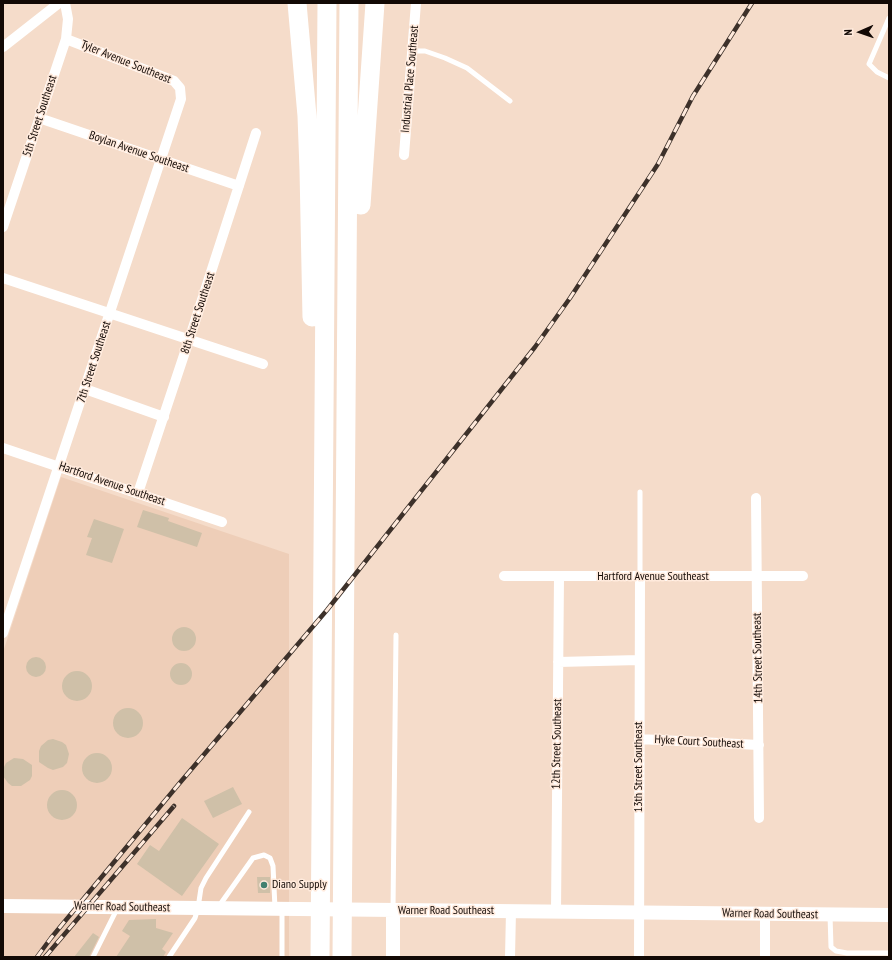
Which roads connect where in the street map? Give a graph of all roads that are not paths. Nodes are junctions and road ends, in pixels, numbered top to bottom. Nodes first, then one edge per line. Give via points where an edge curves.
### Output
1 (59, 3) edge
2 (65, 3) edge
3 (297, 3) edge
4 (327, 3) edge
5 (349, 3) edge
6 (375, 3) edge
7 (416, 3) edge
8 (889, 18) edge
9 (66, 38) junction
10 (3, 47) edge
11 (412, 50) junction
12 (889, 78) edge
13 (181, 91) joint
14 (510, 100) dead end
15 (40, 118) junction
16 (256, 133) dead end
17 (404, 155) dead end
18 (161, 159) junction
19 (240, 186) junction
20 (3, 227) edge
21 (3, 278) edge
22 (110, 314) junction
23 (189, 340) junction
24 (263, 364) dead end
25 (85, 390) junction
26 (346, 401) junction
27 (164, 417) junction
28 (3, 448) edge
29 (58, 466) junction
30 (324, 470) junction
31 (640, 492) dead end
32 (138, 493) junction
33 (756, 498) dead end
34 (222, 522) dead end
35 (504, 576) dead end
36 (803, 576) dead end
37 (559, 577) junction
38 (640, 577) junction
39 (757, 577) junction
40 (5, 621) edge
41 (3, 633) edge
42 (396, 635) dead end
43 (639, 660) junction
44 (558, 662) junction
45 (639, 739) junction
46 (759, 745) junction
47 (249, 812) dead end
48 (759, 818) dead end
49 (3, 906) edge
50 (118, 907) junction
51 (198, 908) junction
52 (218, 909) junction
53 (278, 909) junction
54 (393, 910) junction
55 (511, 911) junction
56 (556, 912) junction
57 (639, 912) junction
58 (765, 914) junction
59 (830, 914) junction
60 (889, 915) edge
61 (889, 953) edge
62 (93, 957) edge
63 (169, 957) edge
64 (282, 957) edge
65 (320, 957) edge
66 (342, 957) edge
67 (393, 957) edge
68 (510, 957) edge
69 (639, 957) edge
70 (765, 957) edge

1 - 10 street
2 - 9 street, 5th Street Southeast via 68,19
3 - 30 highway via 307,124 313,354
4 - 30 highway
5 - 26 highway
6 - 26 highway via 362,180 357,334
7 - 11 street, Industrial Place Southeast
8 - 12 lane via 869,64
9 - 13 street, Tyler Avenue Southeast via 174,81
9 - 15 street, 5th Street Southeast
11 - 14 lane via 425,51 467,68
11 - 17 street, Industrial Place Southeast
13 - 18 street, 7th Street Southeast via 180,106
15 - 18 street, Boylan Avenue Southeast
15 - 20 street, 5th Street Southeast
16 - 19 street, 8th Street Southeast
18 - 19 street, Boylan Avenue Southeast
18 - 22 street, 7th Street Southeast
19 - 23 street, 8th Street Southeast
21 - 22 street
22 - 23 street
22 - 25 street, 7th Street Southeast
23 - 24 street
23 - 27 street, 8th Street Southeast
25 - 27 street
25 - 29 street, 7th Street Southeast
26 - 66 highway
27 - 32 street, 8th Street Southeast
28 - 29 street, Hartford Avenue Southeast
29 - 32 street, Hartford Avenue Southeast
29 - 40 street, 7th Street Southeast
30 - 65 highway
31 - 38 lane
32 - 34 street, Hartford Avenue Southeast
33 - 39 street, 14th Street Southeast
35 - 37 street, Hartford Avenue Southeast
36 - 39 street, Hartford Avenue Southeast
37 - 38 street, Hartford Avenue Southeast
37 - 44 street, 12th Street Southeast
38 - 39 street, Hartford Avenue Southeast
38 - 43 street, 13th Street Southeast
39 - 46 street, 14th Street Southeast
40 - 41 street, 7th Street Southeast
42 - 54 lane
43 - 44 street
43 - 45 street, 13th Street Southeast
44 - 56 street, 12th Street Southeast
45 - 46 street, Hyke Court Southeast
45 - 57 street, 13th Street Southeast
46 - 48 street, 14th Street Southeast
47 - 51 lane via 206,878 201,888
49 - 50 street, Warner Road Southeast
50 - 51 street, Warner Road Southeast
50 - 62 lane
51 - 52 street, Warner Road Southeast
51 - 63 lane via 195,918
52 - 53 street, Warner Road Southeast
52 - 53 lane via 253,858 264,855 270,858 273,866
53 - 54 street, Warner Road Southeast
53 - 64 lane
54 - 55 street, Warner Road Southeast
54 - 67 street
55 - 56 street, Warner Road Southeast
55 - 68 street
56 - 57 street, Warner Road Southeast
57 - 58 street, Warner Road Southeast
57 - 69 street, 13th Street Southeast
58 - 59 street, Warner Road Southeast
58 - 70 street
59 - 60 street, Warner Road Southeast
59 - 61 lane via 831,947 836,951

